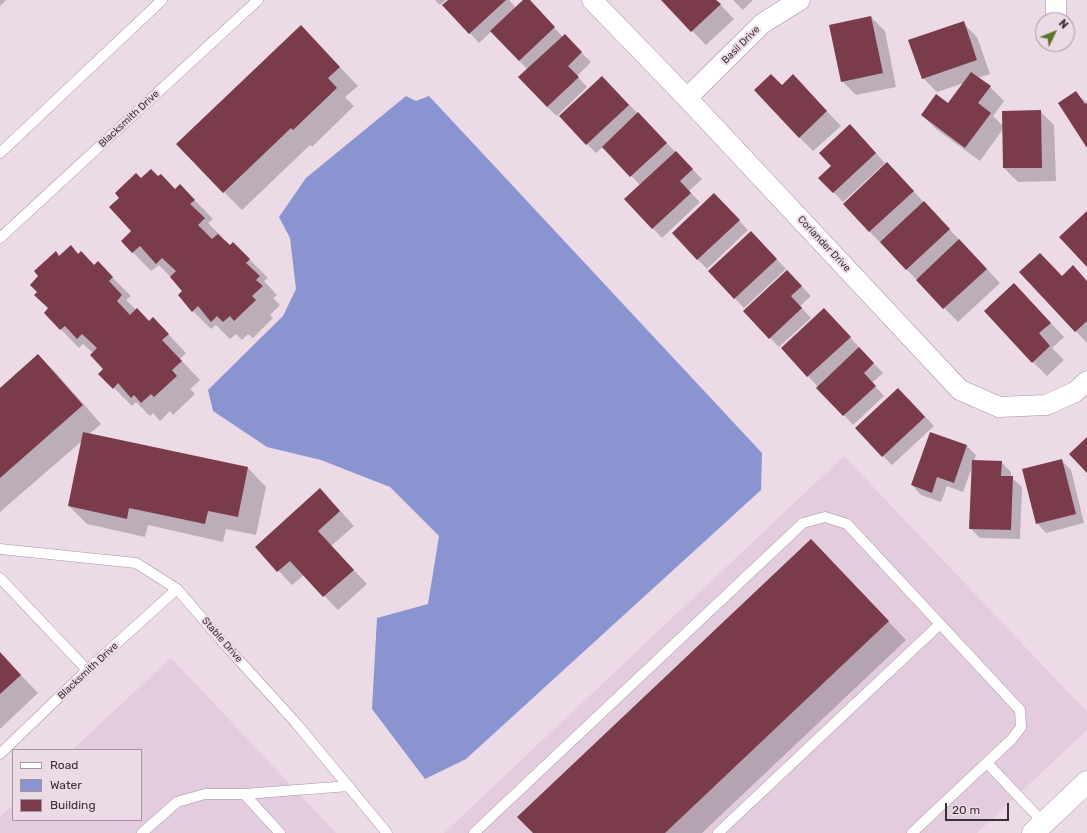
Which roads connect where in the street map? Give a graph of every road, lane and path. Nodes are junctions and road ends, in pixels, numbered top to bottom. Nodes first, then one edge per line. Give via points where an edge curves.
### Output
1 (162, 0) edge
2 (258, 0) edge
3 (592, 0) edge
4 (800, 0) edge
5 (1056, 0) edge
6 (1056, 12) edge
7 (687, 98) junction
8 (0, 153) edge
9 (0, 238) edge
10 (1087, 381) edge
11 (0, 549) edge
12 (0, 578) edge
13 (178, 589) junction
14 (940, 624) junction
15 (87, 670) junction
16 (0, 754) edge
17 (987, 763) junction
18 (1087, 782) edge
19 (349, 786) junction
20 (244, 794) junction
21 (1038, 828) edge
22 (142, 833) edge
23 (280, 833) edge
24 (387, 833) edge
25 (474, 833) edge
26 (718, 833) edge
27 (912, 833) edge

1 - 8 lane
2 - 9 lane, Blacksmith Drive
3 - 7 street, Coriander Drive
4 - 7 street, Basil Drive via 763,23
5 - 6 street
7 - 10 street, Coriander Drive via 960,390 999,407 1046,405 1075,392
11 - 13 lane, Stable Drive via 136,563
12 - 15 lane
13 - 15 lane, Blacksmith Drive
13 - 19 lane, Stable Drive
14 - 17 lane via 1020,710 1021,727
14 - 25 lane via 847,524 825,518 803,523
14 - 26 lane
15 - 16 lane, Blacksmith Drive
17 - 21 lane
17 - 27 lane
18 - 21 main road
19 - 20 lane
19 - 24 lane, Stable Drive
20 - 22 lane via 205,794 177,802
20 - 23 lane

